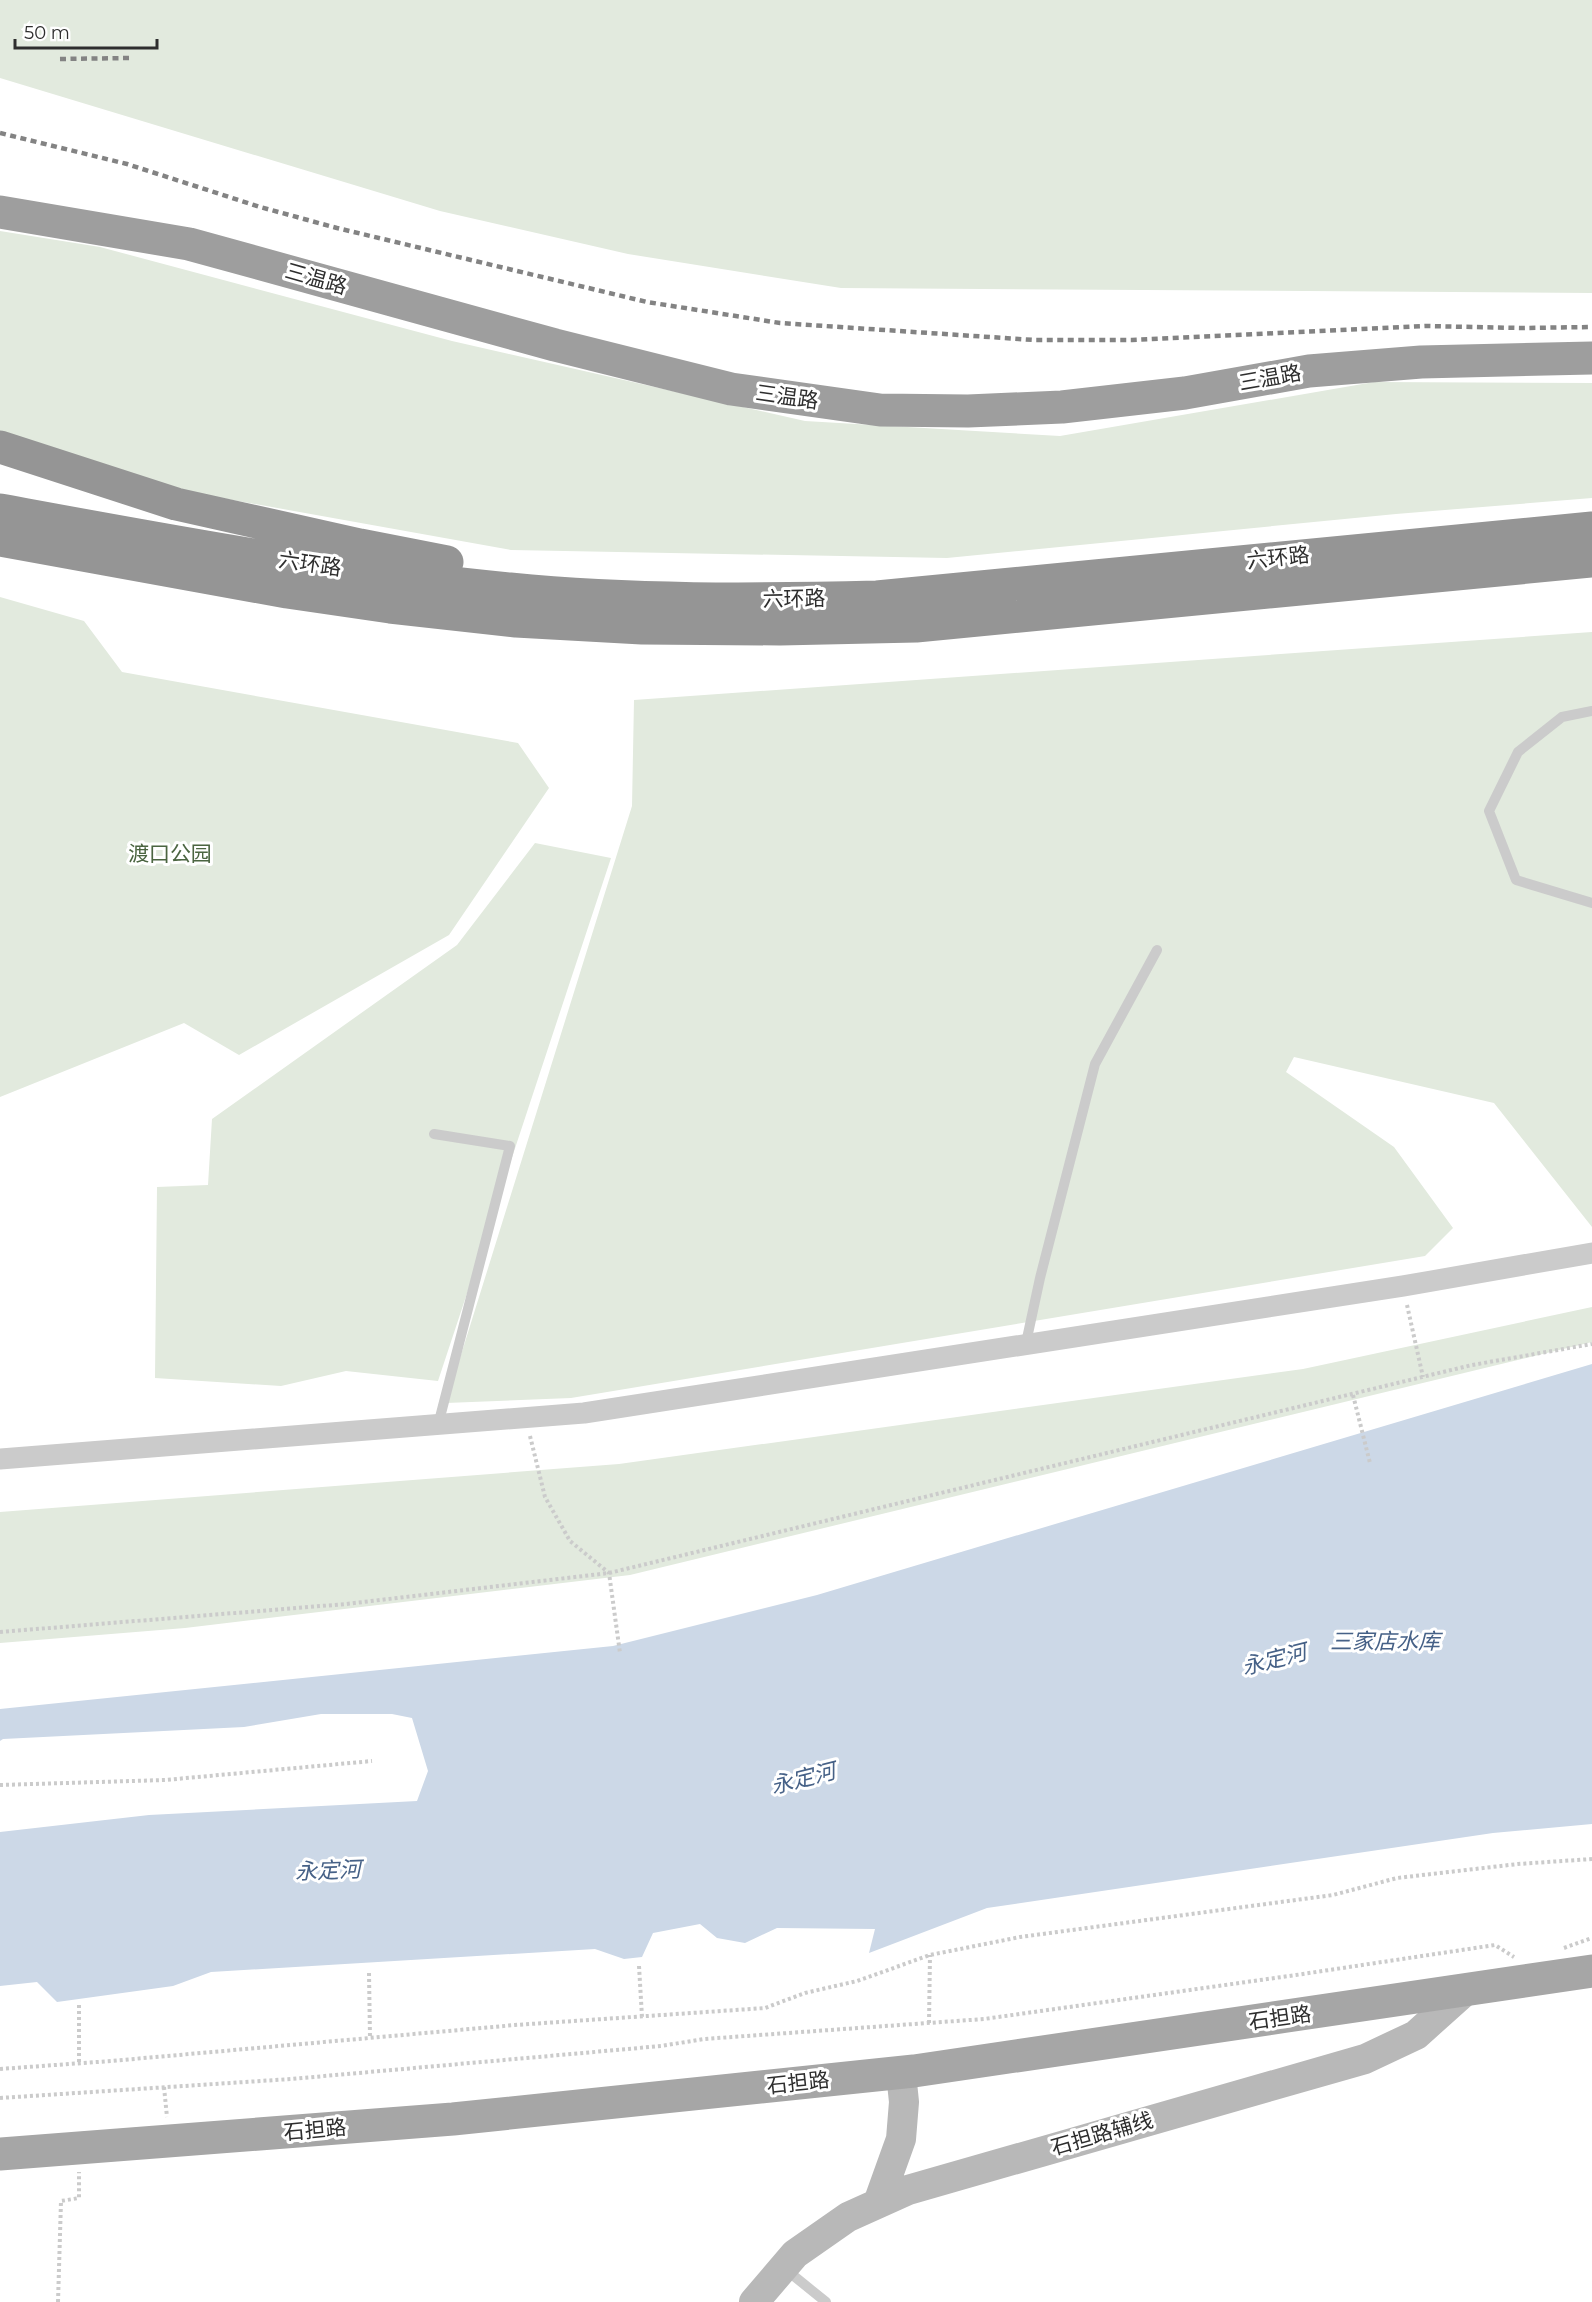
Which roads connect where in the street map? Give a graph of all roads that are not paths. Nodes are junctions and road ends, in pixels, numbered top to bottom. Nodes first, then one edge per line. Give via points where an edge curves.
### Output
1 (0, 212) edge
2 (1592, 358) edge
3 (0, 447) edge
4 (0, 510) edge
5 (1592, 528) edge
6 (0, 540) edge
7 (1592, 561) edge
8 (0, 563) edge
9 (287, 592) junction
10 (622, 596) junction
11 (1592, 711) edge
12 (1592, 903) edge
13 (1157, 950) dead end
14 (434, 1134) dead end
15 (1592, 1253) edge
16 (1026, 1343) junction
17 (438, 1425) junction
18 (0, 1459) edge
19 (1592, 1971) edge
20 (1465, 1991) junction
21 (902, 2073) junction
22 (0, 2154) edge
23 (878, 2203) junction
24 (784, 2268) junction
25 (754, 2302) edge
26 (826, 2302) edge

1 - 2 highway, 三温路 via 189,244 731,389 880,410 1062,407 1185,393 1320,370 1421,362
3 - 10 highway via 176,504
4 - 10 highway, 六环路 via 297,563 511,590
5 - 10 highway, 六环路 via 877,597 759,600
6 - 9 highway, 六环路
7 - 9 highway, 六环路 via 916,626 642,628 516,621
8 - 9 highway
11 - 12 lane via 1562,717 1518,752 1489,811 1516,880
13 - 16 lane via 1095,1064
14 - 17 lane via 510,1146
15 - 16 street
16 - 17 street via 584,1413
17 - 18 street
19 - 20 main road, 石担路
20 - 21 main road, 石担路
20 - 23 main road, 石担路辅线 via 1416,2035 1365,2059 909,2190
21 - 22 main road, 石担路 via 453,2119
21 - 23 main road via 901,2139
23 - 24 main road, 石担路辅线 via 848,2217 795,2254
24 - 25 main road, 石担路辅线
24 - 26 lane

